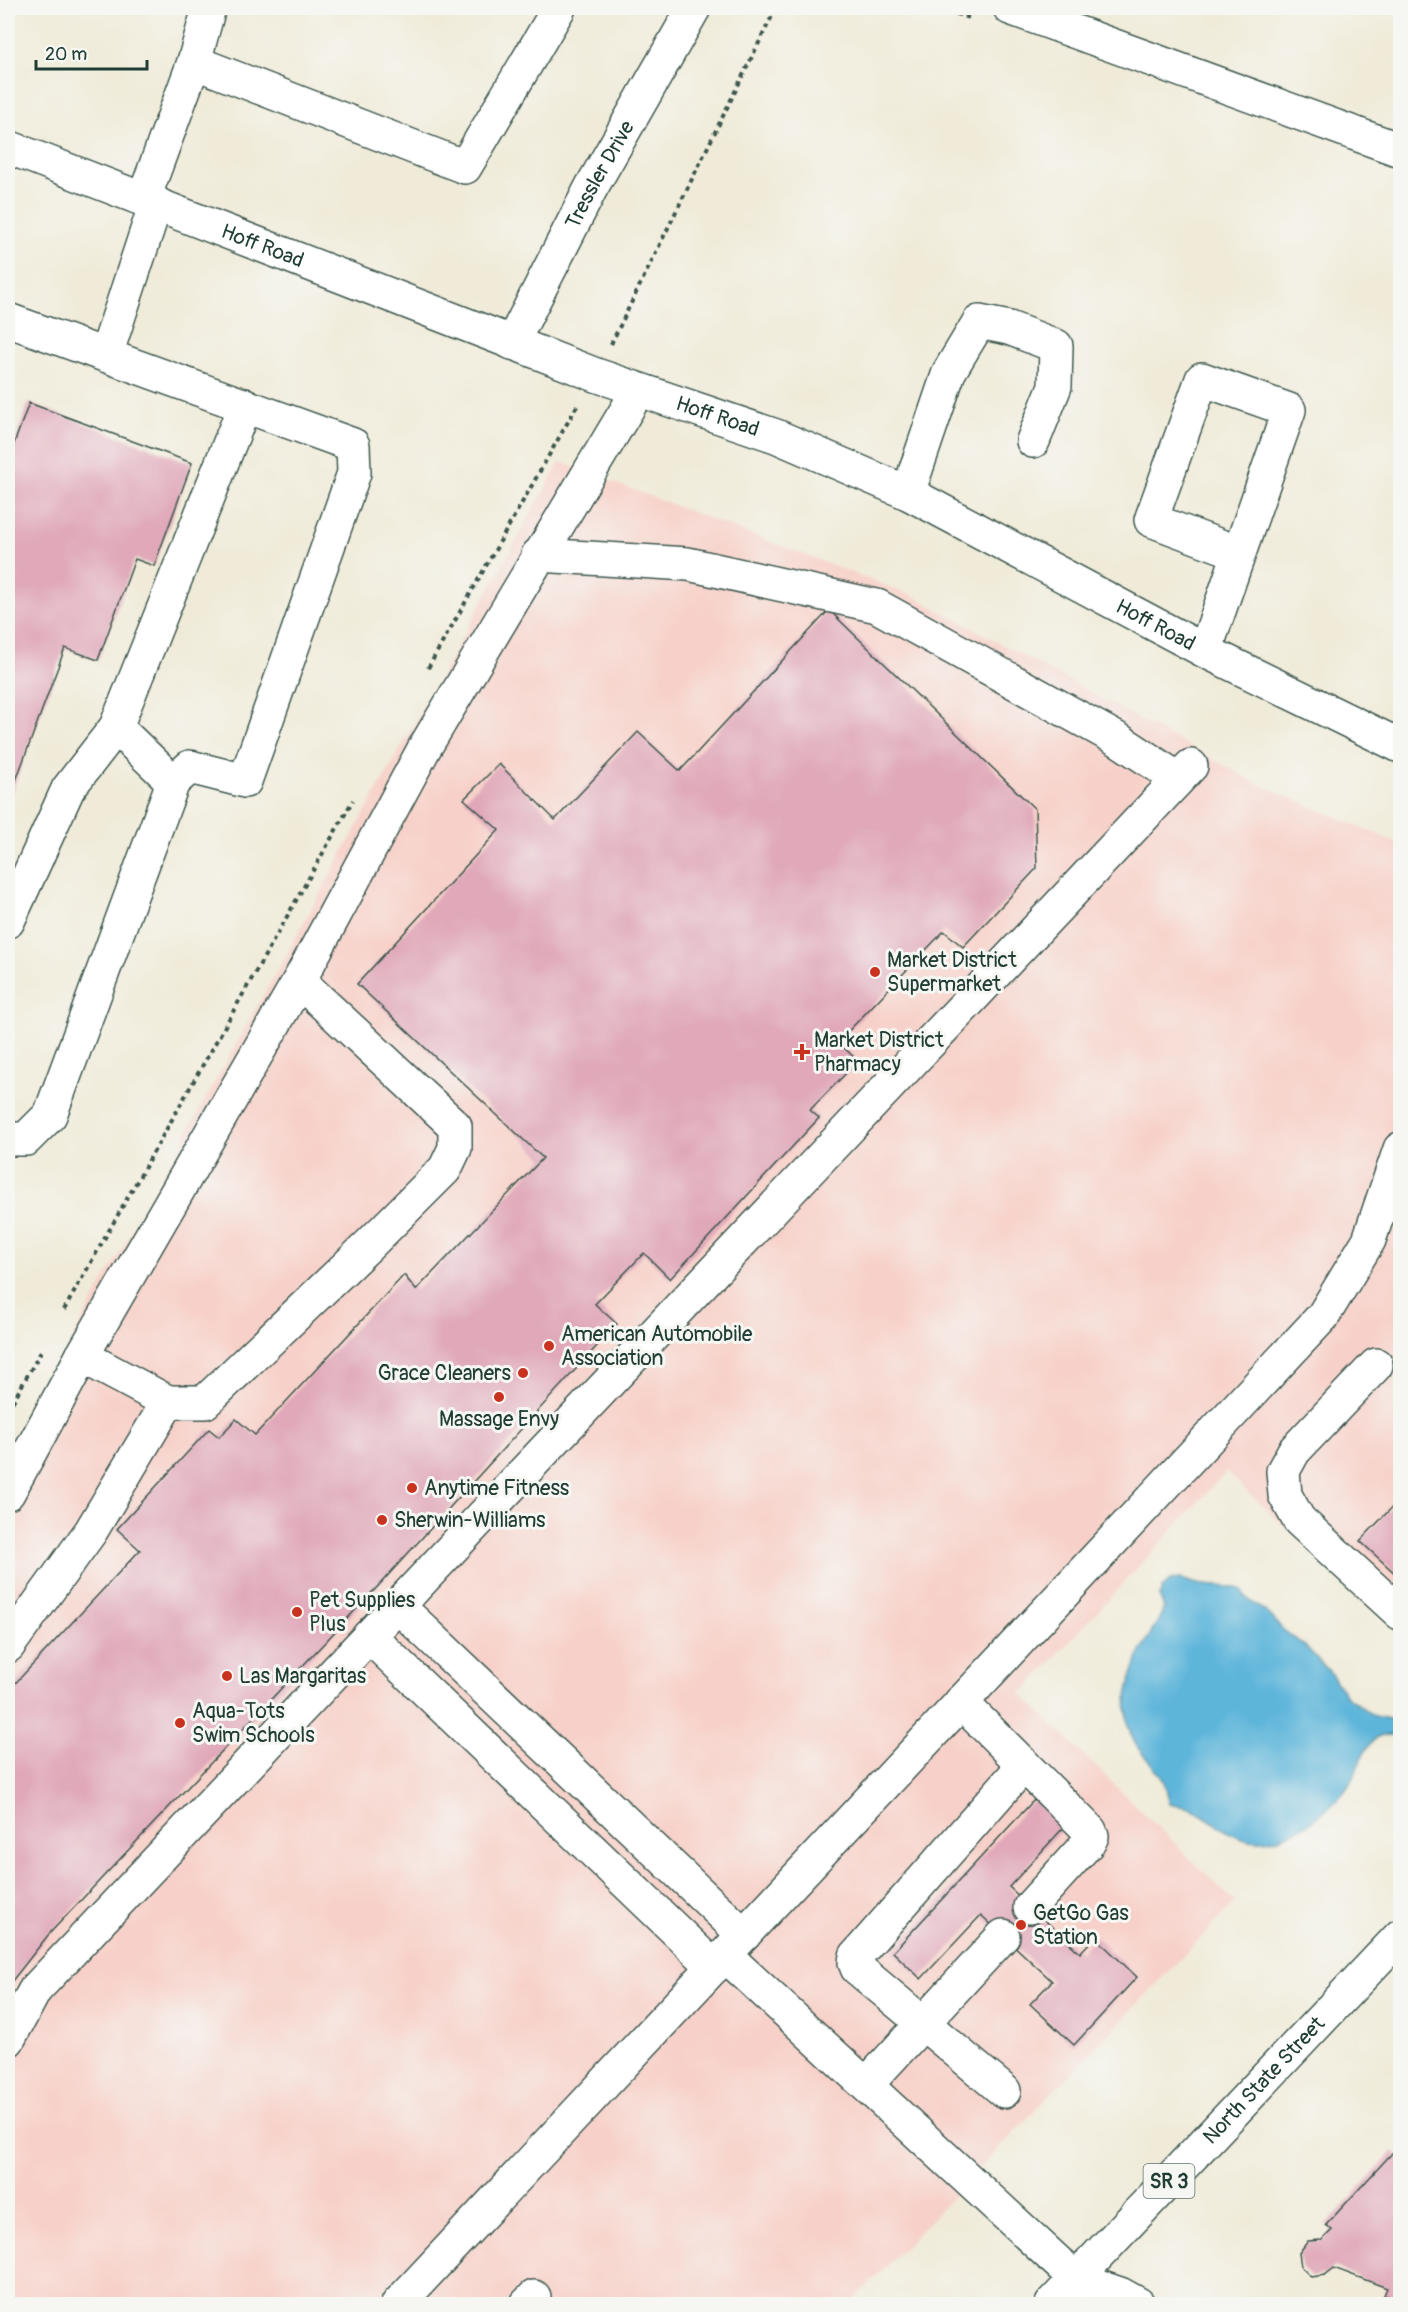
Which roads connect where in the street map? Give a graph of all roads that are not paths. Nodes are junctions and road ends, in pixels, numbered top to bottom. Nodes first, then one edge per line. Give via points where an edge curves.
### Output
1 (209, 8) edge
2 (559, 8) edge
3 (694, 8) edge
4 (1010, 8) edge
5 (194, 62) junction
6 (8, 147) edge
7 (1401, 150) edge
8 (150, 201) junction
9 (8, 320) edge
10 (512, 343) junction
11 (106, 355) junction
12 (638, 390) junction
13 (245, 405) junction
14 (1033, 441) dead end
15 (908, 493) junction
16 (1239, 553) junction
17 (538, 555) junction
18 (1205, 651) junction
19 (116, 727) junction
20 (1401, 746) edge
21 (173, 782) junction
22 (8, 921) edge
23 (299, 981) junction
24 (8, 1138) edge
25 (1401, 1149) edge
26 (82, 1356) junction
27 (1376, 1365) dead end
28 (168, 1402) junction
29 (8, 1492) edge
30 (398, 1606) junction
31 (1401, 1613) edge
32 (369, 1636) junction
33 (8, 1646) edge
34 (961, 1702) junction
35 (1024, 1765) junction
36 (1030, 1907) dead end
37 (1003, 1936) dead end
38 (1401, 1936) edge
39 (728, 1952) junction
40 (922, 2022) junction
41 (8, 2040) edge
42 (866, 2085) junction
43 (1004, 2091) dead end
44 (1076, 2279) junction
45 (398, 2304) edge
46 (1052, 2304) edge
47 (1138, 2304) edge

1 - 5 street
2 - 5 street via 465,167
3 - 10 street, Tressler Drive via 591,188
4 - 7 street
5 - 8 street
6 - 8 street, Hoff Road
8 - 10 street, Hoff Road
8 - 11 street
9 - 11 street
10 - 12 street, Hoff Road
11 - 13 street
12 - 15 street, Hoff Road via 776,436
12 - 17 street
13 - 19 street
13 - 21 street via 353,445 354,473 245,781 190,767
14 - 15 street via 1055,386 1056,346 1009,328 979,322 949,372
15 - 18 street, Hoff Road
16 - 16 street via 1289,410 1202,379 1151,520
16 - 18 street
17 - 23 street via 425,747
17 - 30 street via 688,564 877,606 1185,773
18 - 20 street, Hoff Road
19 - 21 street
19 - 22 street via 68,789
21 - 24 street via 50,1115 26,1139
23 - 26 street
23 - 28 street via 455,1126 455,1148 437,1178 205,1401
25 - 34 street via 1369,1240 1323,1316
26 - 28 street
26 - 29 street
27 - 31 street via 1294,1451 1283,1470 1285,1495 1299,1520
28 - 33 street via 91,1531
30 - 32 street
30 - 39 street
32 - 39 street
32 - 41 street via 35,1990
34 - 35 street
34 - 39 street
35 - 36 street via 1092,1836
35 - 40 street via 856,1956 857,1968
37 - 40 street
38 - 44 street, North State Street / SR 3
39 - 42 street
39 - 45 street
40 - 42 street
40 - 43 street
42 - 44 street
44 - 46 street, North State Street / SR 3
44 - 47 street

